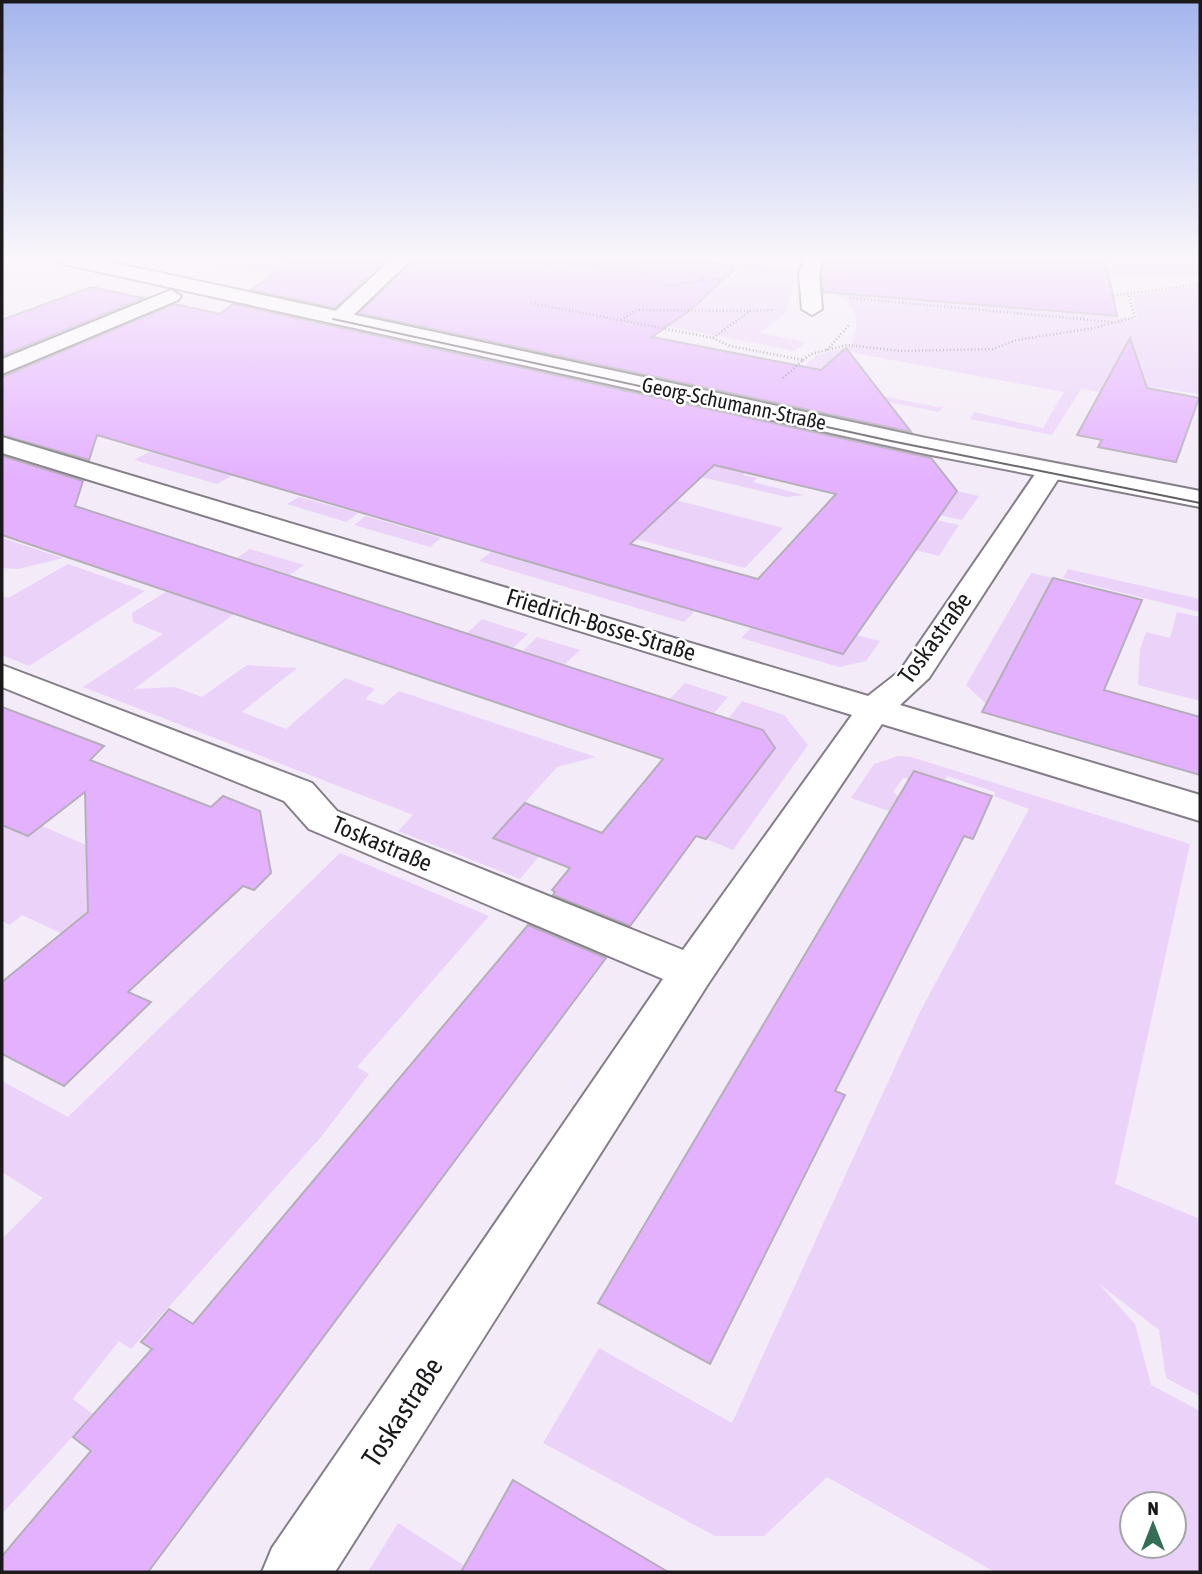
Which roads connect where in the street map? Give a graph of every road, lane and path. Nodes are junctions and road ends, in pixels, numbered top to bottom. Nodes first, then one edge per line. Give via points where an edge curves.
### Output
1 (88, 331) edge
2 (402, 331) edge
3 (680, 331) edge
4 (722, 331) edge
5 (843, 331) edge
6 (1061, 331) edge
7 (713, 338) junction
8 (827, 350) junction
9 (803, 360) junction
10 (2, 368) edge
11 (774, 385) dead end
12 (2, 444) edge
13 (1051, 470) junction
14 (1200, 499) edge
15 (2, 675) edge
16 (875, 708) junction
17 (1200, 807) edge
18 (692, 972) junction
19 (296, 1572) edge

1 - 10 street
2 - 13 street, Georg-Schumann-Straße
3 - 7 path
4 - 7 path
5 - 8 path
6 - 8 path via 968,352 847,345
7 - 9 path via 730,346
8 - 9 path
9 - 11 path
12 - 16 street, Friedrich-Bosse-Straße
13 - 14 street, Georg-Schumann-Straße
13 - 16 street, Toskastraße via 912,678
15 - 18 street, Toskastraße via 298,792 323,820
16 - 17 street, Friedrich-Bosse-Straße
16 - 18 street, Toskastraße
18 - 19 street, Toskastraße

